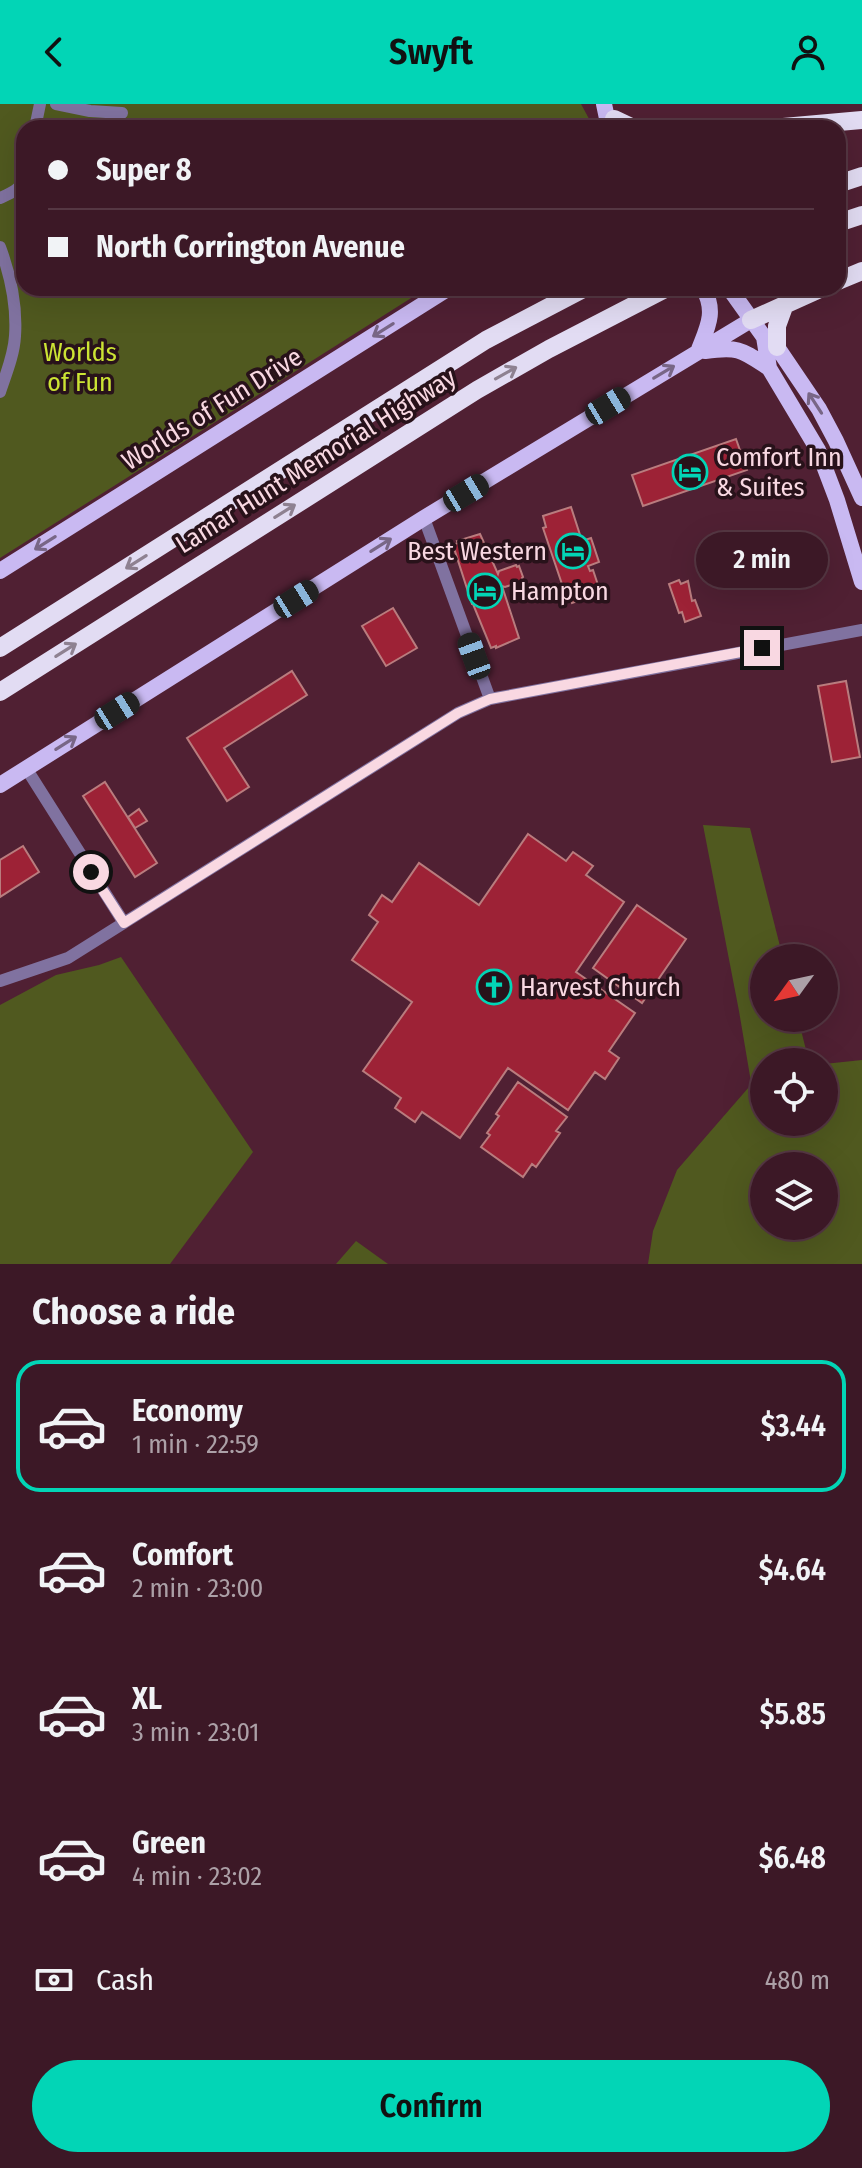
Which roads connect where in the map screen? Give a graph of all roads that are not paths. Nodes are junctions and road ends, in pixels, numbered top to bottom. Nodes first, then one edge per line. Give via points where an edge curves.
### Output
1 (56, 104) edge
2 (122, 113) dead end
3 (0, 247) edge
4 (436, 296) edge
5 (570, 296) edge
6 (652, 296) edge
7 (707, 296) edge
8 (734, 296) edge
9 (804, 296) edge
10 (785, 304) junction
11 (751, 320) junction
12 (770, 342) junction
13 (698, 352) junction
14 (769, 368) junction
15 (0, 392) edge
16 (862, 498) edge
17 (424, 518) junction
18 (0, 571) edge
19 (862, 582) edge
20 (862, 630) edge
21 (0, 648) edge
22 (0, 692) edge
23 (490, 699) junction
24 (26, 768) junction
25 (0, 785) edge
26 (124, 923) junction
27 (0, 981) edge

1 - 2 street
3 - 15 street via 15,335
4 -> 18 main road, Worlds of Fun Drive
5 -> 21 highway, Lamar Hunt Memorial Highway via 486,340
22 -> 6 highway, Lamar Hunt Memorial Highway via 477,390
7 - 13 main road via 710,321
8 - 11 main road
9 - 10 highway
10 - 11 highway
10 - 12 highway
11 - 12 main road
11 - 13 main road
12 - 14 main road
16 -> 12 main road via 819,409
13 - 14 main road via 729,347
17 -> 13 main road
14 - 19 main road via 818,450
17 - 23 street
24 -> 17 main road
20 - 23 street
23 - 26 street via 458,713
24 - 25 main road
24 - 26 street
26 - 27 street via 68,958

